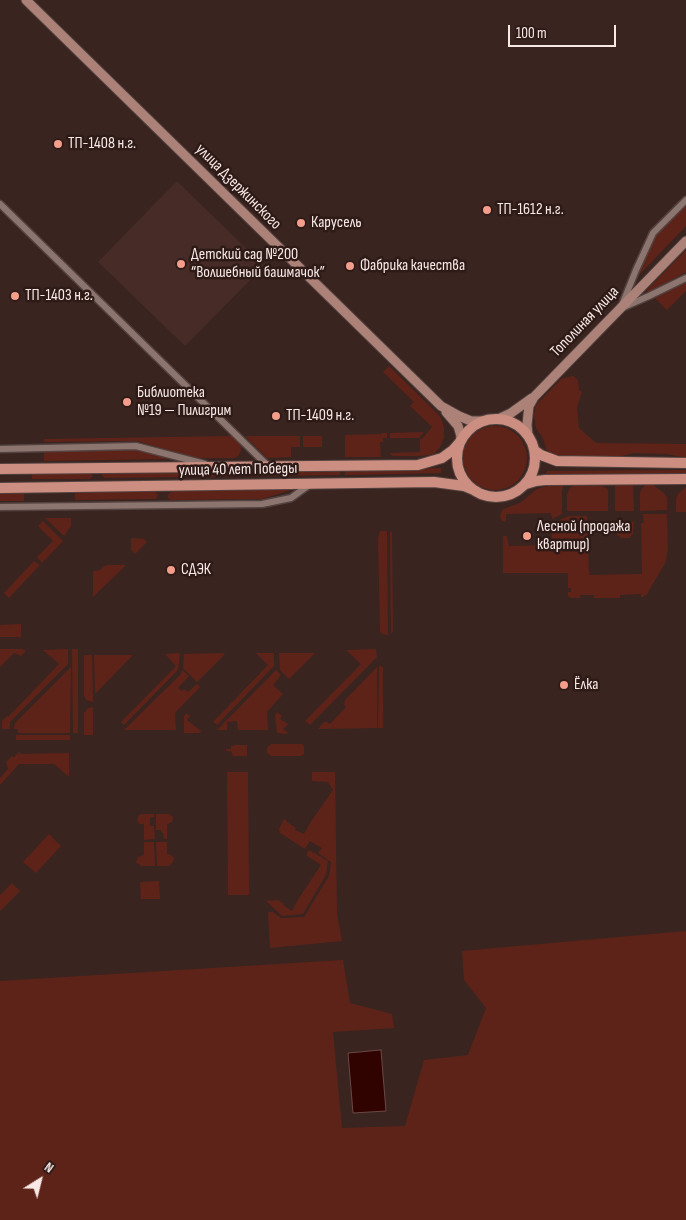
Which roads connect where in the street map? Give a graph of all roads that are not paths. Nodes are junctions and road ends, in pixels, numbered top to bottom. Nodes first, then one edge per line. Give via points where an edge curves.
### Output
1 (26, 0) edge
2 (686, 200) edge
3 (0, 204) edge
4 (686, 241) edge
5 (686, 278) edge
6 (620, 308) junction
7 (534, 397) junction
8 (441, 406) junction
9 (500, 418) junction
10 (481, 421) junction
11 (528, 435) junction
12 (460, 442) junction
13 (0, 449) edge
14 (534, 450) junction
15 (686, 463) edge
16 (268, 466) junction
17 (218, 467) junction
18 (97, 468) junction
19 (0, 470) edge
20 (685, 480) edge
21 (310, 484) junction
22 (526, 484) junction
23 (98, 486) junction
24 (0, 488) edge
25 (476, 491) junction
26 (0, 507) edge

1 - 8 main road, улица Дзержинского
2 - 6 street via 653,234
3 - 16 street
4 - 6 main road, Тополиная улица
5 - 6 street
6 - 7 main road, Тополиная улица
7 - 9 main road
7 - 11 main road, Тополиная улица via 529,406
8 - 10 main road, улица Дзержинского via 459,416
8 - 12 main road via 458,426
9 - 10 main road
9 - 11 main road via 518,426
10 - 12 main road via 471,427
11 - 14 main road
12 - 16 main road, улица 40 лет Победы via 442,458 418,465
12 - 25 main road via 458,470
13 - 17 street via 136,446
14 - 15 main road via 557,461
14 - 22 main road via 534,468
16 - 17 main road, улица 40 лет Победы
17 - 18 main road, улица 40 лет Победы
18 - 19 main road, улица 40 лет Победы
18 - 23 main road
20 - 22 main road via 545,480
21 - 23 main road, улица 40 лет Победы
21 - 25 main road, улица 40 лет Победы via 434,482
21 - 26 street via 291,498 262,504
22 - 25 main road via 520,490 502,496 487,496
23 - 24 main road, улица 40 лет Победы

